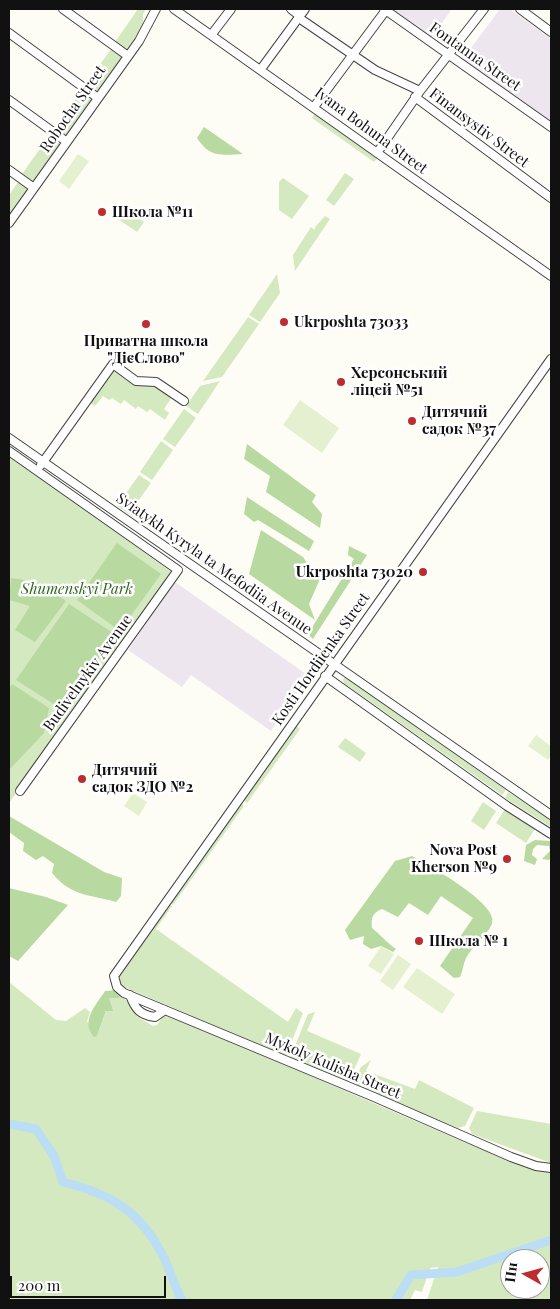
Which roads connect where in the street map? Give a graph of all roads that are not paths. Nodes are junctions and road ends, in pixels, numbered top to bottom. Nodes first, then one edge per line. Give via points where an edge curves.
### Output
1 (63, 9) edge
2 (156, 9) edge
3 (174, 9) edge
4 (230, 9) edge
5 (291, 9) edge
6 (385, 9) edge
7 (484, 9) edge
8 (520, 9) edge
9 (301, 14) edge
10 (551, 32) edge
11 (9, 33) edge
12 (212, 34) junction
13 (448, 55) junction
14 (128, 56) junction
15 (353, 56) junction
16 (262, 69) junction
17 (418, 94) junction
18 (98, 98) junction
19 (9, 100) edge
20 (314, 107) junction
21 (551, 127) edge
22 (67, 142) junction
23 (377, 153) junction
24 (9, 170) edge
25 (34, 188) junction
26 (551, 198) edge
27 (9, 223) edge
28 (551, 276) edge
29 (551, 359) edge
30 (184, 401) dead end
31 (9, 438) edge
32 (9, 451) edge
33 (43, 462) junction
34 (37, 471) junction
35 (334, 664) junction
36 (325, 676) junction
37 (20, 792) dead end
38 (551, 815) edge
39 (551, 834) edge
40 (114, 976) joint
41 (130, 996) junction
42 (165, 1010) junction
43 (551, 1168) edge

1 - 14 street
2 - 14 street, Robocha Street
3 - 12 street, Ivana Bohuna Street
4 - 12 street
5 - 9 street, Finansystiv Street
6 - 13 street, Fontanna Street
6 - 15 street
7 - 13 street
8 - 10 street
9 - 15 street, Finansystiv Street
9 - 16 street
11 - 18 street
12 - 16 street, Ivana Bohuna Street
13 - 17 street
13 - 21 street, Fontanna Street
14 - 18 street, Robocha Street
15 - 17 street, Finansystiv Street
15 - 20 street
16 - 20 street, Ivana Bohuna Street
17 - 23 street
17 - 26 street, Finansystiv Street
18 - 22 street, Robocha Street
19 - 22 street
20 - 23 street, Ivana Bohuna Street
22 - 25 street, Robocha Street
23 - 28 street, Ivana Bohuna Street
24 - 25 street
25 - 27 street, Robocha Street
29 - 35 street, Kosti Hordiienka Street
30 - 33 street via 156,382 136,381 113,364
31 - 33 street, Sviatykh Kyryla ta Mefodiia Avenue
32 - 34 street
33 - 34 street
33 - 35 street, Sviatykh Kyryla ta Mefodiia Avenue
34 - 37 street, Budivelnykiv Avenue via 178,570
35 - 36 street, Kosti Hordiienka Street
35 - 38 street, Sviatykh Kyryla ta Mefodiia Avenue
36 - 39 street
36 - 40 street, Kosti Hordiienka Street
40 - 41 street, Mykoly Kulisha Street via 117,987
41 - 42 street, Mykoly Kulisha Street
41 - 42 street via 135,1008 144,1016 155,1017
42 - 43 street, Mykoly Kulisha Street via 511,1157

